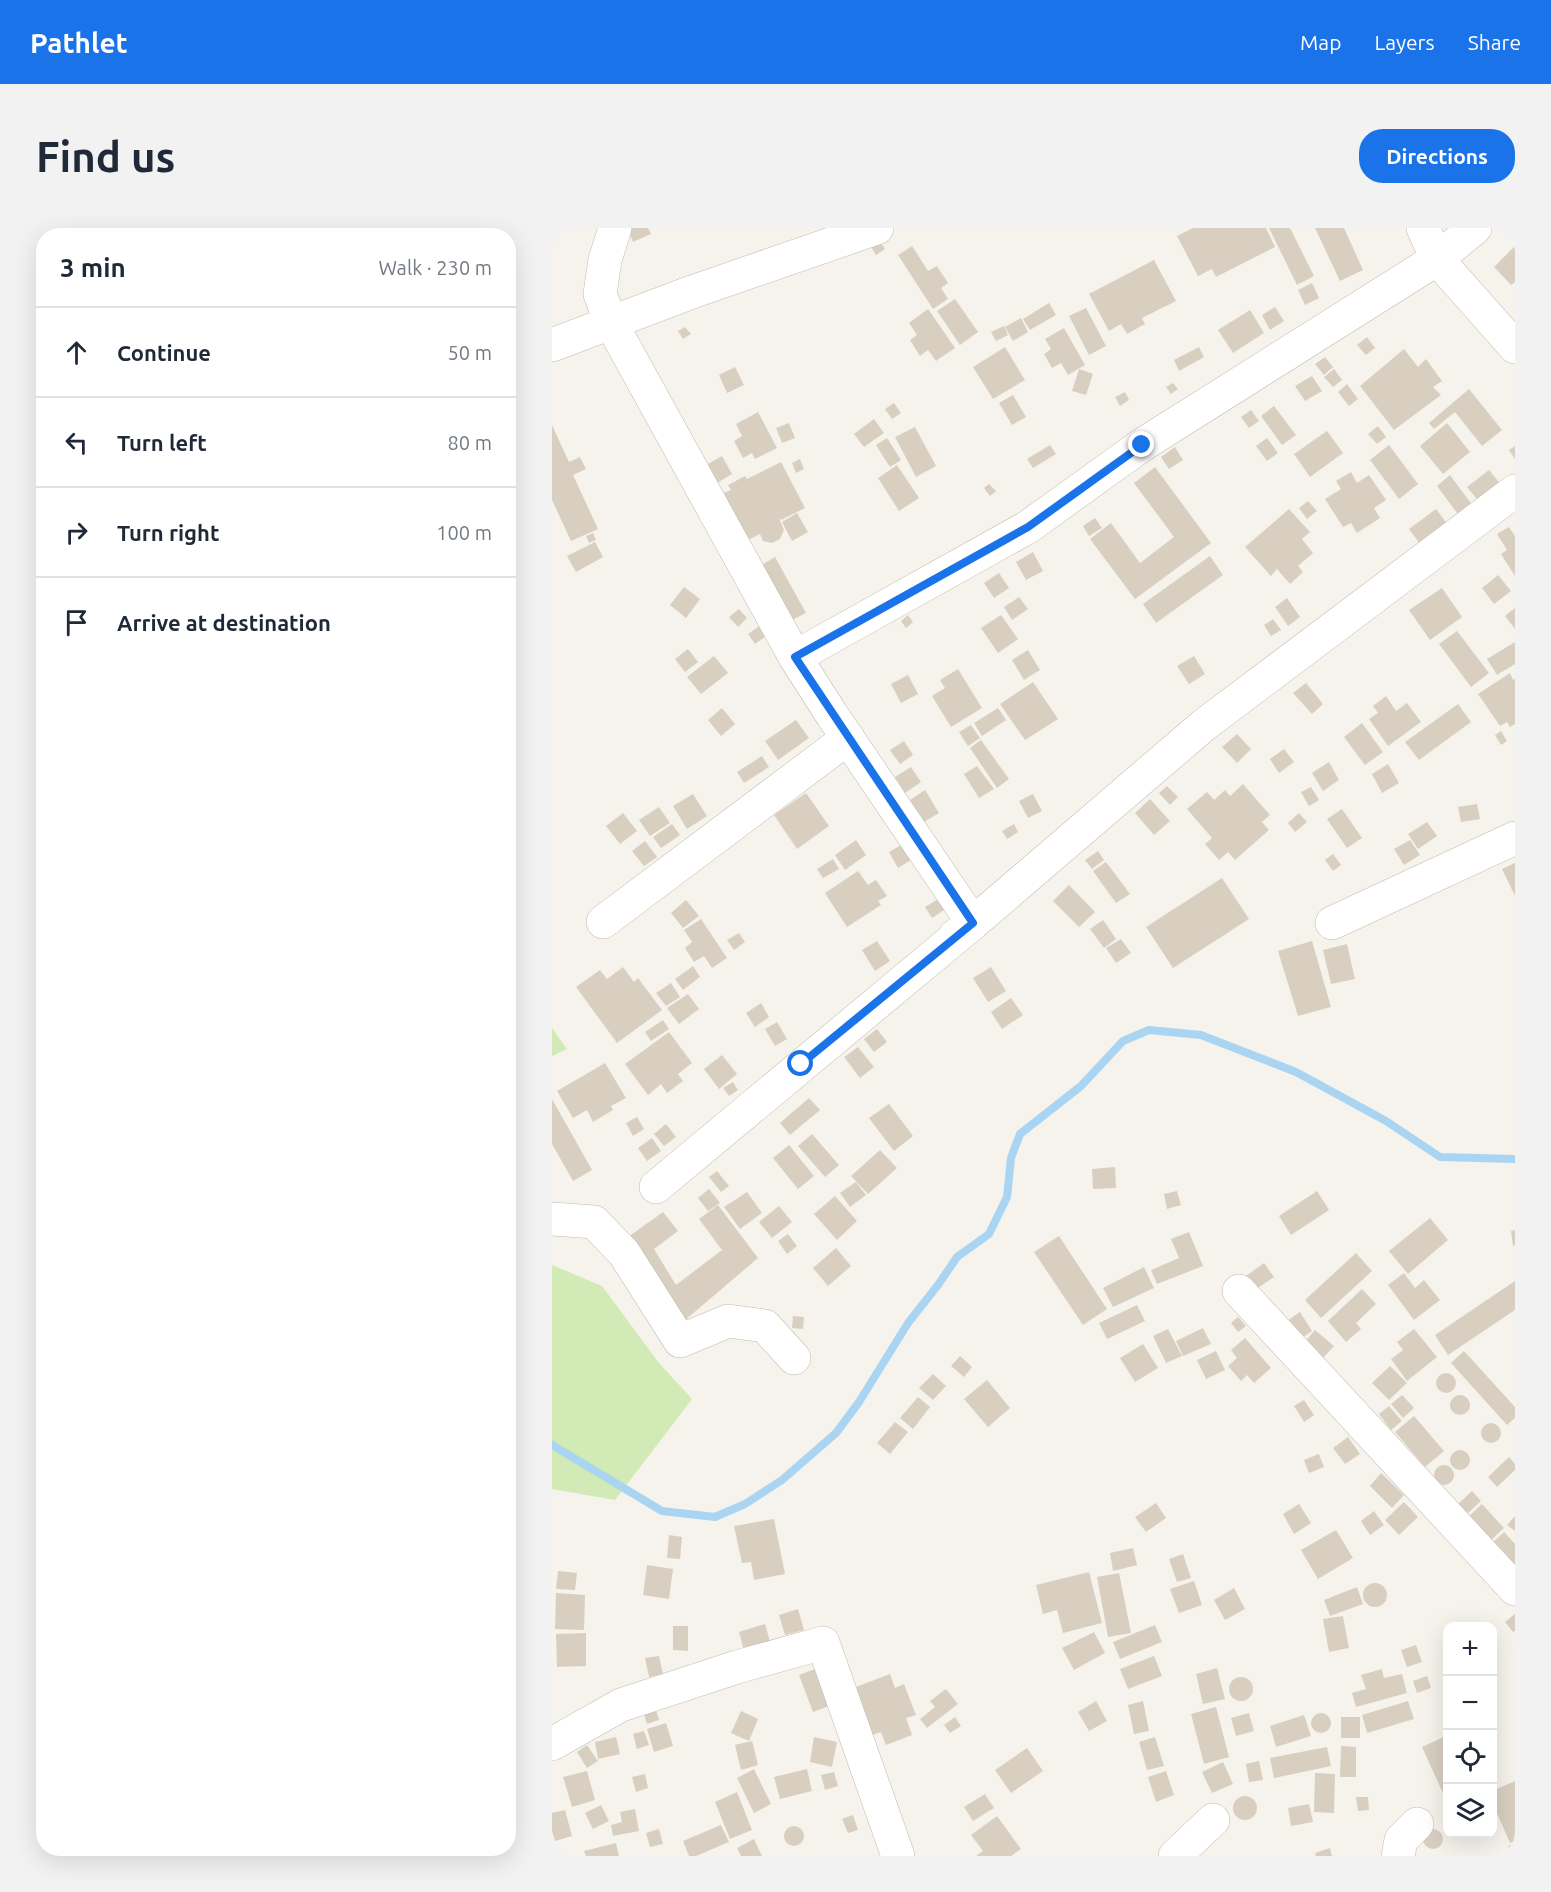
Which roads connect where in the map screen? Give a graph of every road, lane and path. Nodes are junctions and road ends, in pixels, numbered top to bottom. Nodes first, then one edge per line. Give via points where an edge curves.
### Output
1 (615, 228) edge
2 (877, 228) edge
3 (1423, 228) edge
4 (1475, 228) edge
5 (1437, 259) junction
6 (611, 323) junction
7 (552, 345) edge
8 (1515, 347) edge
9 (1515, 491) edge
10 (795, 657) junction
11 (848, 738) junction
12 (1515, 838) edge
13 (603, 922) dead end
14 (973, 923) junction
15 (1332, 923) dead end
16 (853, 1008) dead end
17 (656, 1187) dead end
18 (552, 1219) edge
19 (1239, 1291) dead end
20 (794, 1358) dead end
21 (1515, 1589) edge
22 (552, 1744) edge
23 (1213, 1820) dead end
24 (1417, 1824) dead end
25 (898, 1856) edge
26 (1175, 1856) edge
27 (1398, 1856) edge

1 - 6 street via 600,294
2 - 6 street
3 - 5 street
4 - 5 street
5 - 8 street
5 - 10 street via 1142,445 1028,527
6 - 7 street
6 - 10 street
9 - 14 street via 1204,725
10 - 11 street
11 - 13 street
11 - 14 street
12 - 15 street
14 - 16 street
14 - 17 street
18 - 20 street via 594,1222 624,1253 680,1341 728,1321 765,1326
19 - 21 street
22 - 25 street via 621,1705 824,1643
23 - 26 street
24 - 27 street via 1401,1840

